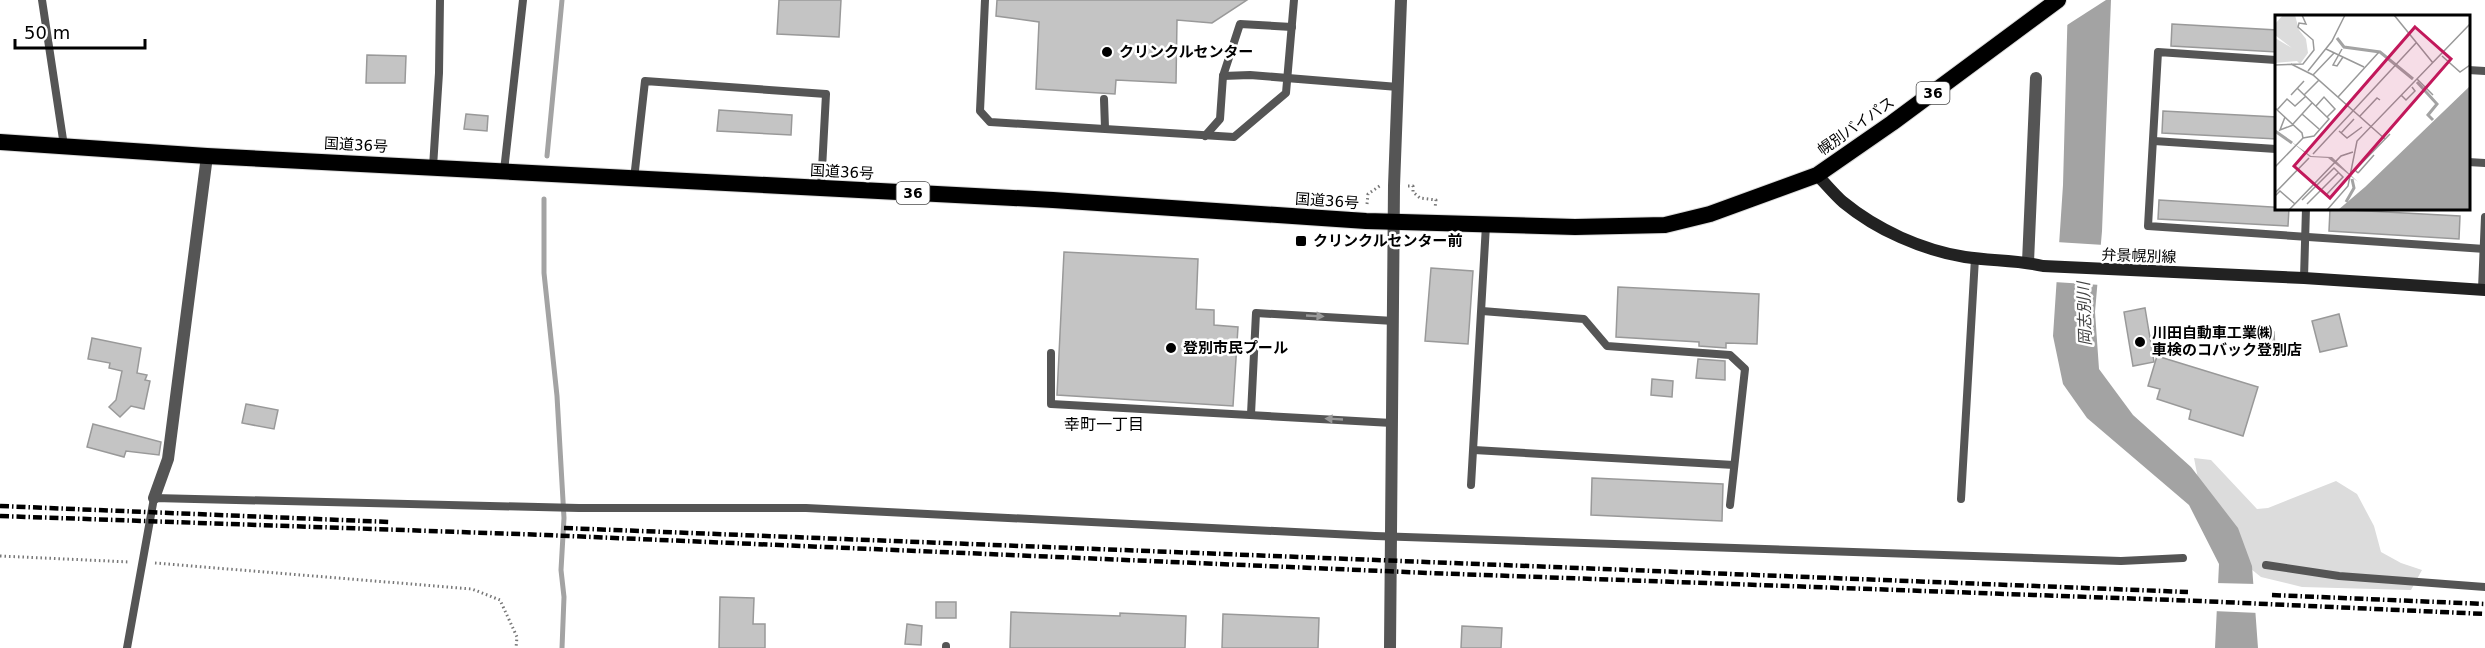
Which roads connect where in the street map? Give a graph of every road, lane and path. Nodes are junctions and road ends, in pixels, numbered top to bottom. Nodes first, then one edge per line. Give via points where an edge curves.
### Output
1 (42, 0) edge
2 (440, 0) edge
3 (523, 0) edge
4 (985, 0) edge
5 (1294, 0) edge
6 (1401, 0) edge
7 (2053, 4) edge
8 (1292, 27) junction
9 (2275, 60) edge
10 (2470, 70) edge
11 (2485, 71) edge
12 (1223, 76) junction
13 (2036, 78) dead end
14 (1288, 79) junction
15 (1398, 87) junction
16 (1104, 99) dead end
17 (1106, 128) junction
18 (1205, 136) junction
19 (2154, 141) junction
20 (0, 142) edge
21 (64, 146) junction
22 (2275, 149) edge
23 (207, 156) junction
24 (2470, 162) edge
25 (2485, 163) edge
26 (433, 167) junction
27 (504, 171) junction
28 (1817, 175) junction
29 (634, 179) junction
30 (821, 189) junction
31 (2306, 210) edge
32 (2485, 217) edge
33 (1395, 222) junction
34 (1486, 225) junction
35 (2304, 237) junction
36 (2484, 249) edge
37 (1975, 258) junction
38 (2028, 262) junction
39 (2304, 278) junction
40 (2484, 289) edge
41 (1482, 311) junction
42 (1394, 321) junction
43 (1051, 353) dead end
44 (1251, 414) junction
45 (1392, 423) junction
46 (1474, 450) junction
47 (1734, 465) junction
48 (1471, 485) dead end
49 (154, 498) junction
50 (1961, 499) dead end
51 (1730, 505) dead end
52 (1390, 537) junction
53 (0, 556) edge
54 (2183, 558) dead end
55 (143, 562) junction
56 (2265, 565) dead end
57 (2485, 587) edge
58 (126, 648) edge
59 (516, 648) edge
60 (1390, 648) edge

1 - 21 lane
2 - 26 lane
3 - 27 lane
4 - 17 lane via 980,111 990,122
5 - 8 lane
6 - 15 street
7 - 28 highway, 幌別バイパス / 36
8 - 12 lane via 1239,24
8 - 14 lane
9 - 19 lane via 2158,52
10 - 11 lane
12 - 14 lane
12 - 18 lane via 1221,119
13 - 38 street
14 - 15 lane
14 - 18 lane via 1286,93 1234,137
15 - 33 street
16 - 17 lane
17 - 18 lane
19 - 22 lane
19 - 35 lane via 2148,226
20 - 21 highway, 国道36号 / 36
21 - 23 highway, 国道36号 / 36
23 - 26 highway, 国道36号 / 36
23 - 49 street via 168,459
24 - 25 lane
26 - 27 highway, 国道36号 / 36
27 - 29 highway, 国道36号 / 36
28 - 34 highway, 国道36号 / 36 via 1710,214 1665,225
28 - 37 main road, 弁景幌別線 via 1842,201 1906,240
29 - 30 highway, 国道36号 / 36
29 - 30 lane via 645,81 826,94
30 - 33 highway, 国道36号 / 36
31 - 35 lane
32 - 36 lane
33 - 34 highway, 国道36号 / 36
33 - 42 street
34 - 41 lane
35 - 36 lane
35 - 39 lane
36 - 40 lane
37 - 38 main road, 弁景幌別線
37 - 50 lane
38 - 39 main road, 弁景幌別線 via 2106,270
39 - 40 main road, 弁景幌別線
41 - 46 lane
41 - 47 lane via 1584,319 1607,346 1730,355 1745,369
44 -> 42 lane via 1256,313
42 - 45 street
43 - 44 lane via 1051,404
45 -> 44 lane
45 - 52 street
46 - 47 lane
46 - 48 lane
47 - 51 lane
49 - 52 lane via 548,508 806,508
49 - 55 lane
52 - 54 lane via 2121,561
52 - 60 street
53 - 55 path
55 - 58 lane
55 - 59 path via 471,589 500,600 517,637
56 - 57 lane via 2339,576

